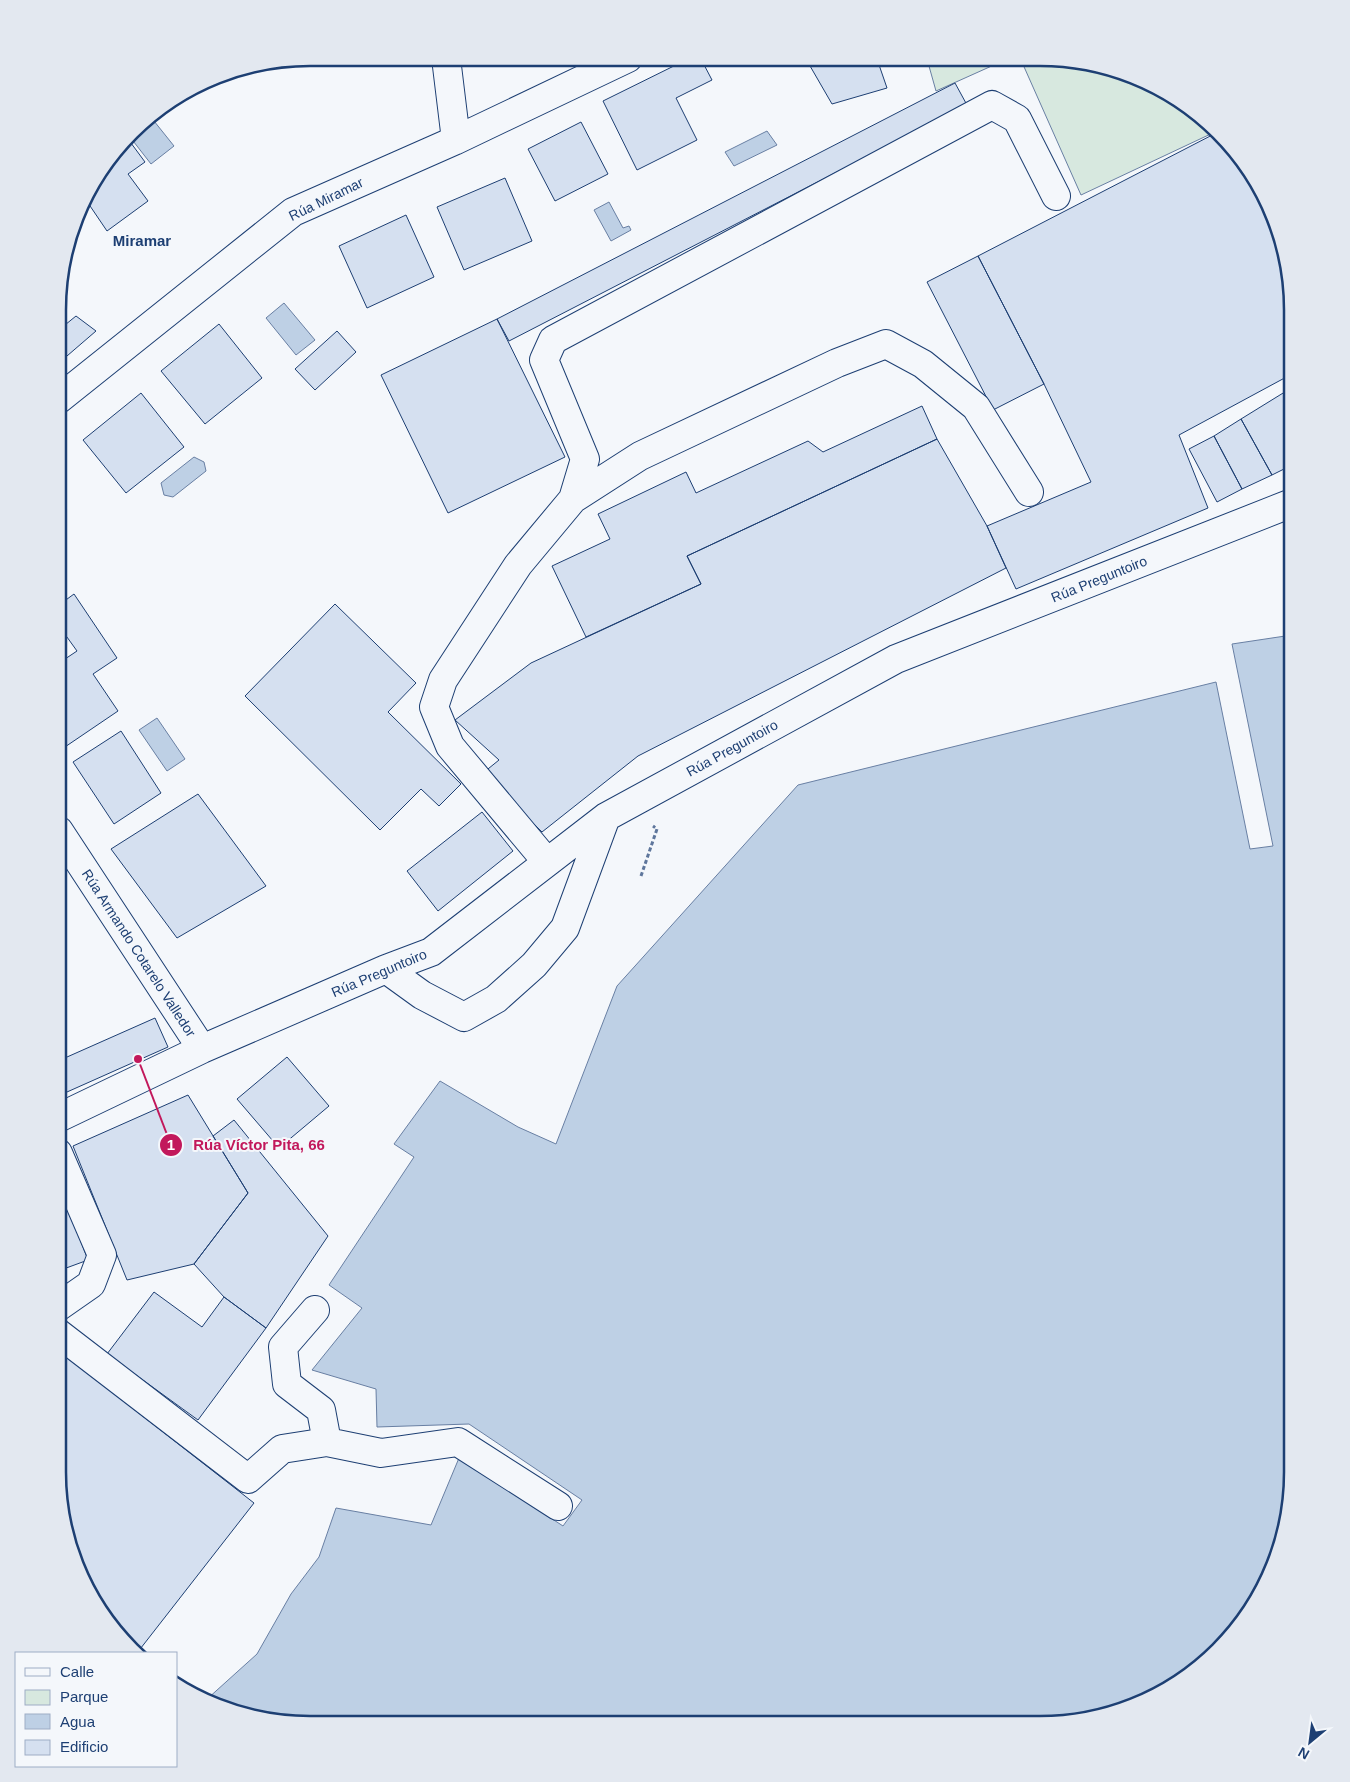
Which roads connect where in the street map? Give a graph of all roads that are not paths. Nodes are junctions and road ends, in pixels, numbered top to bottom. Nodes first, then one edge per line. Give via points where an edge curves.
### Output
1 (447, 66) edge
2 (611, 66) edge
3 (456, 140) junction
4 (1056, 196) dead end
5 (66, 393) edge
6 (1029, 492) dead end
7 (573, 499) junction
8 (1284, 505) edge
9 (617, 811) junction
10 (66, 843) edge
11 (547, 862) junction
12 (386, 969) junction
13 (202, 1049) junction
14 (66, 1114) edge
15 (66, 1172) edge
16 (66, 1302) edge
17 (315, 1310) dead end
18 (66, 1339) edge
19 (327, 1442) junction
20 (558, 1506) dead end

1 - 3 street
2 - 3 street, Rúa Miramar
3 - 5 street, Rúa Miramar via 293,212
4 - 7 street via 1017,119 992,105 553,340 544,360 585,459
6 - 7 street via 976,407 923,364 886,344 837,363 640,456
7 - 11 street via 518,565 443,680 434,707 450,746
8 - 9 street, Rúa Preguntoiro via 896,659
9 - 11 street, Rúa Preguntoiro
9 - 12 street via 564,928 534,965 496,999 464,1017 422,995
10 - 13 street, Rúa Armando Cotarelo Valledor
11 - 12 street, Rúa Preguntoiro via 431,952
12 - 13 street, Rúa Preguntoiro
13 - 14 street, Rúa Preguntoiro
15 - 16 street via 102,1255 91,1284
17 - 19 street via 283,1347 287,1384 321,1410
18 - 19 street via 248,1479 282,1450
19 - 20 street via 381,1453 458,1442

